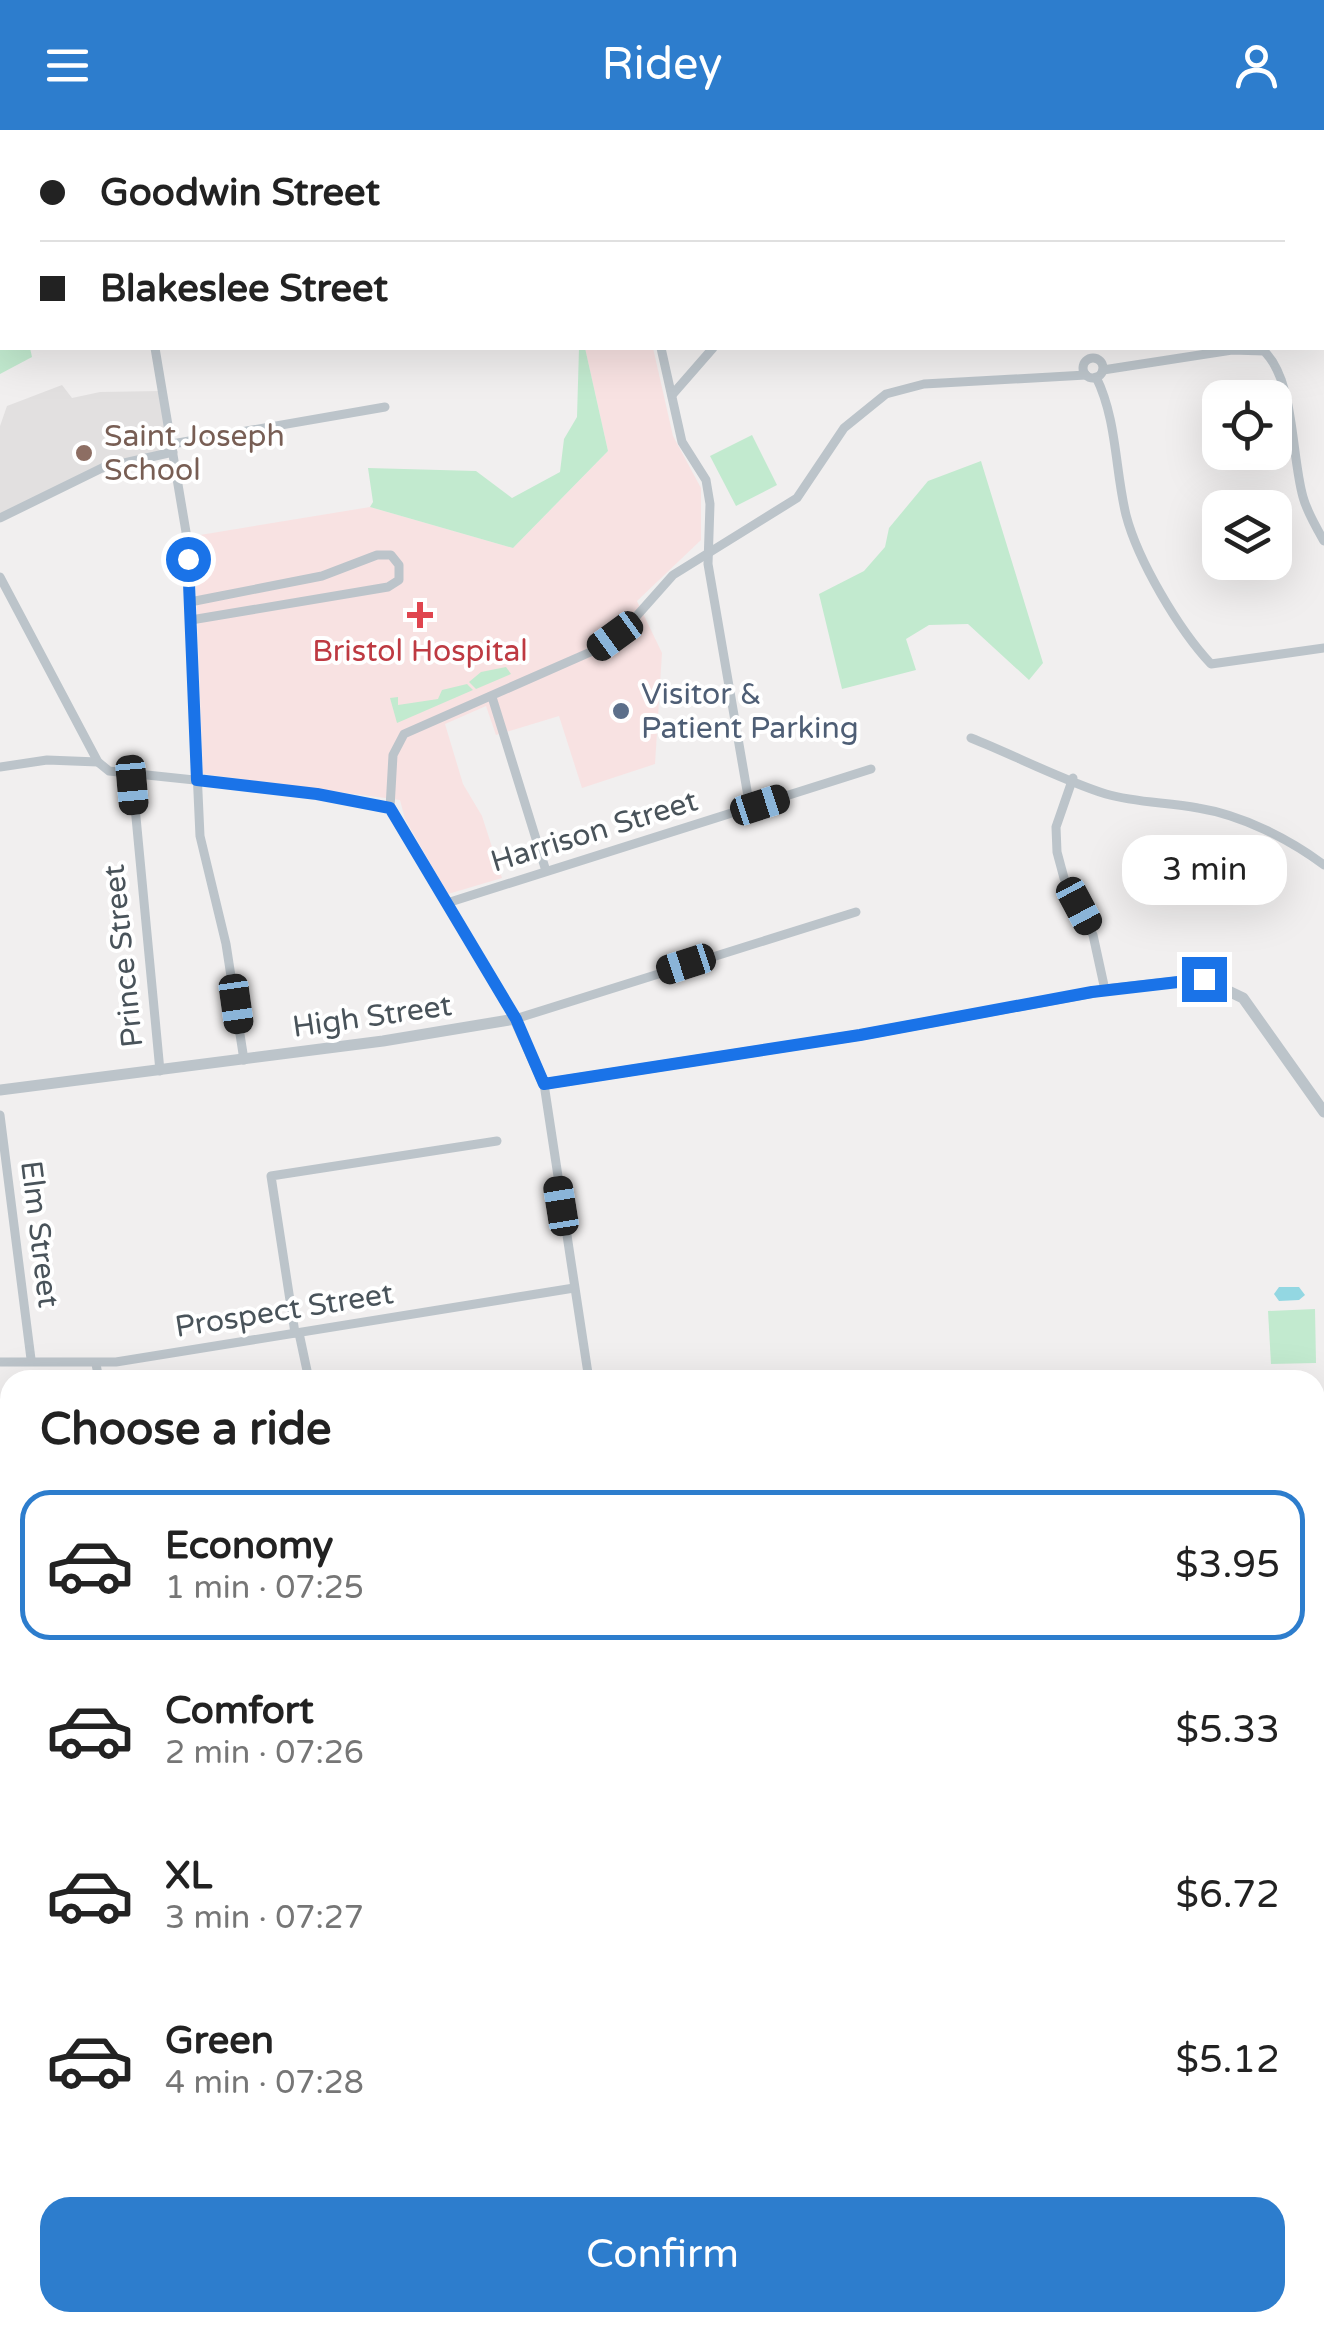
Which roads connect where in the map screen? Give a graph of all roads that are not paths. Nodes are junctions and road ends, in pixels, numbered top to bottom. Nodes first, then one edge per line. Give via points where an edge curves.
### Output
1 (155, 350) edge
2 (661, 350) edge
3 (711, 350) edge
4 (1095, 353) edge
5 (1095, 374) junction
6 (672, 395) junction
7 (385, 408) dead end
8 (172, 448) junction
9 (0, 518) edge
10 (1324, 540) edge
11 (709, 549) junction
12 (0, 577) edge
13 (190, 602) junction
14 (191, 620) junction
15 (1324, 648) edge
16 (492, 697) junction
17 (970, 738) dead end
18 (98, 762) junction
19 (0, 767) edge
20 (871, 769) dead end
21 (132, 776) junction
22 (1073, 778) junction
23 (197, 780) junction
24 (390, 808) junction
25 (750, 808) junction
26 (1324, 865) edge
27 (546, 870) junction
28 (447, 904) junction
29 (856, 912) dead end
30 (1105, 990) junction
31 (516, 1019) junction
32 (244, 1060) junction
33 (160, 1071) junction
34 (544, 1084) junction
35 (0, 1090) edge
36 (1324, 1112) edge
37 (0, 1114) edge
38 (496, 1141) dead end
39 (574, 1288) junction
40 (297, 1333) junction
41 (31, 1359) junction
42 (0, 1362) edge
43 (96, 1364) junction
44 (97, 1370) edge
45 (306, 1370) edge
46 (587, 1370) edge

1 - 8 street
2 - 6 street
3 - 6 street
4 - 5 street
4 - 5 street via 1085,362
5 - 10 street via 1232,350 1264,352 1284,382 1304,500
5 - 11 street via 924,384 886,394 844,428 797,498
5 - 15 street via 1107,403 1127,519 1197,649 1212,664
6 - 11 street via 682,442 706,480
7 - 8 street
8 - 9 street via 102,468
8 - 13 street
11 - 16 street via 595,650
11 - 25 street
12 - 18 street
13 - 14 street
13 - 14 street via 333,573 376,555 391,555 400,565 399,580 388,587
14 - 23 street
16 - 24 street via 399,739 392,754
16 - 27 street
17 - 22 street
18 - 19 street
18 - 21 street
20 - 25 street, Harrison Street
21 - 23 street
21 - 33 street, Prince Street
22 - 26 street via 1102,793 1240,820
22 - 30 street via 1056,827 1057,852 1094,934
23 - 24 street
23 - 32 street via 200,836
24 - 28 street
25 - 27 street, Harrison Street
27 - 28 street, Harrison Street
28 - 31 street
29 - 31 street, High Street
30 - 34 street
30 - 36 street via 1169,980 1224,986 1243,998
31 - 32 street, High Street
31 - 34 street
32 - 33 street, High Street
33 - 35 street, High Street
34 - 39 street
37 - 41 street, Elm Street
38 - 40 street via 271,1176
39 - 40 street, Prospect Street
39 - 46 street
40 - 43 street, Prospect Street
40 - 45 street
41 - 42 street, Prospect Street
41 - 43 street, Prospect Street
43 - 44 street

